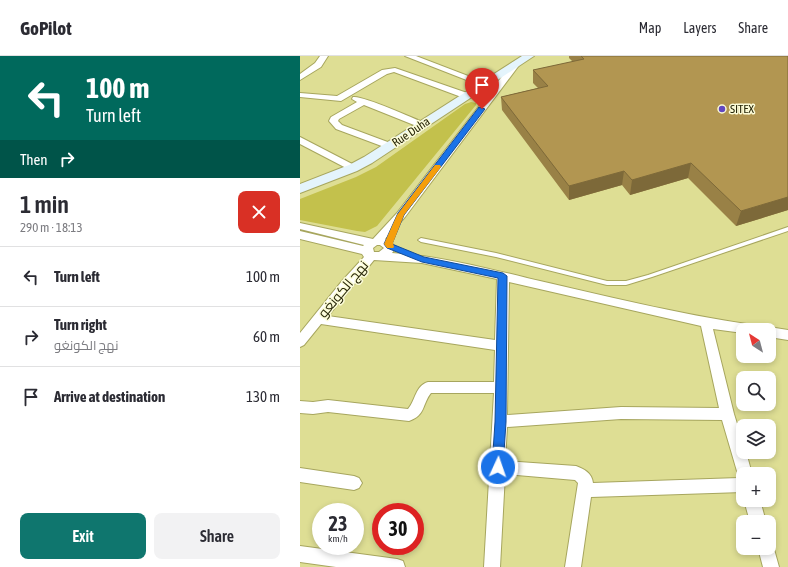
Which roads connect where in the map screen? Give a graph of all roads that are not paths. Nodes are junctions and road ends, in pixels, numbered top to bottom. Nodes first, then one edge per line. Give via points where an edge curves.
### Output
1 (324, 56) edge
2 (409, 56) edge
3 (524, 58) edge
4 (300, 78) edge
5 (485, 84) junction
6 (348, 94) junction
7 (467, 96) junction
8 (302, 98) edge
9 (364, 102) junction
10 (422, 125) junction
11 (300, 140) edge
12 (390, 146) junction
13 (353, 168) junction
14 (300, 188) edge
15 (401, 215) junction
16 (788, 229) edge
17 (301, 230) edge
18 (421, 240) dead end
19 (389, 245) junction
20 (373, 249) junction
21 (422, 259) junction
22 (503, 276) junction
23 (318, 319) junction
24 (706, 323) junction
25 (736, 328) edge
26 (776, 333) edge
27 (788, 335) edge
28 (301, 338) edge
29 (501, 346) junction
30 (501, 388) junction
31 (300, 407) edge
32 (728, 414) junction
33 (500, 422) junction
34 (498, 467) junction
35 (743, 467) edge
36 (300, 475) edge
37 (354, 482) dead end
38 (736, 484) edge
39 (584, 490) junction
40 (300, 554) edge
41 (768, 555) edge
42 (496, 566) edge
43 (397, 567) edge
44 (573, 567) edge
45 (771, 567) edge

1 - 4 street via 318,65
2 - 5 street
3 - 5 street, Rue Duha
3 - 15 street, نهج الكونغو
5 - 7 street, Rue Duha
6 - 7 street via 385,72 395,70
6 - 8 street via 338,99
6 - 9 street
7 - 10 street, Rue Duha
9 - 10 street
9 - 12 street via 333,121 339,127
10 - 12 street, Rue Duha
11 - 13 street
12 - 13 street, Rue Duha
13 - 14 street, Rue Duha
15 - 19 street, نهج الكونغو
15 - 20 street, نهج الكونغو
16 - 18 lane via 626,283 607,283 496,255
17 - 20 street
19 - 20 street via 381,241
19 - 20 street via 388,252
19 - 21 street
20 - 21 street
20 - 23 street, نهج الكونغو
21 - 22 street
22 - 24 street
22 - 29 street
23 - 28 street, نهج الكونغو
23 - 29 street
24 - 25 street
24 - 32 street
26 - 27 street
29 - 30 street
30 - 31 street via 428,387 424,390 415,411 409,415 328,406
30 - 33 street
32 - 33 street via 621,413
32 - 35 street
33 - 34 street
34 - 39 street via 576,473 586,482
34 - 42 street
36 - 37 street
38 - 39 street
39 - 44 street
40 - 43 street
41 - 45 street

